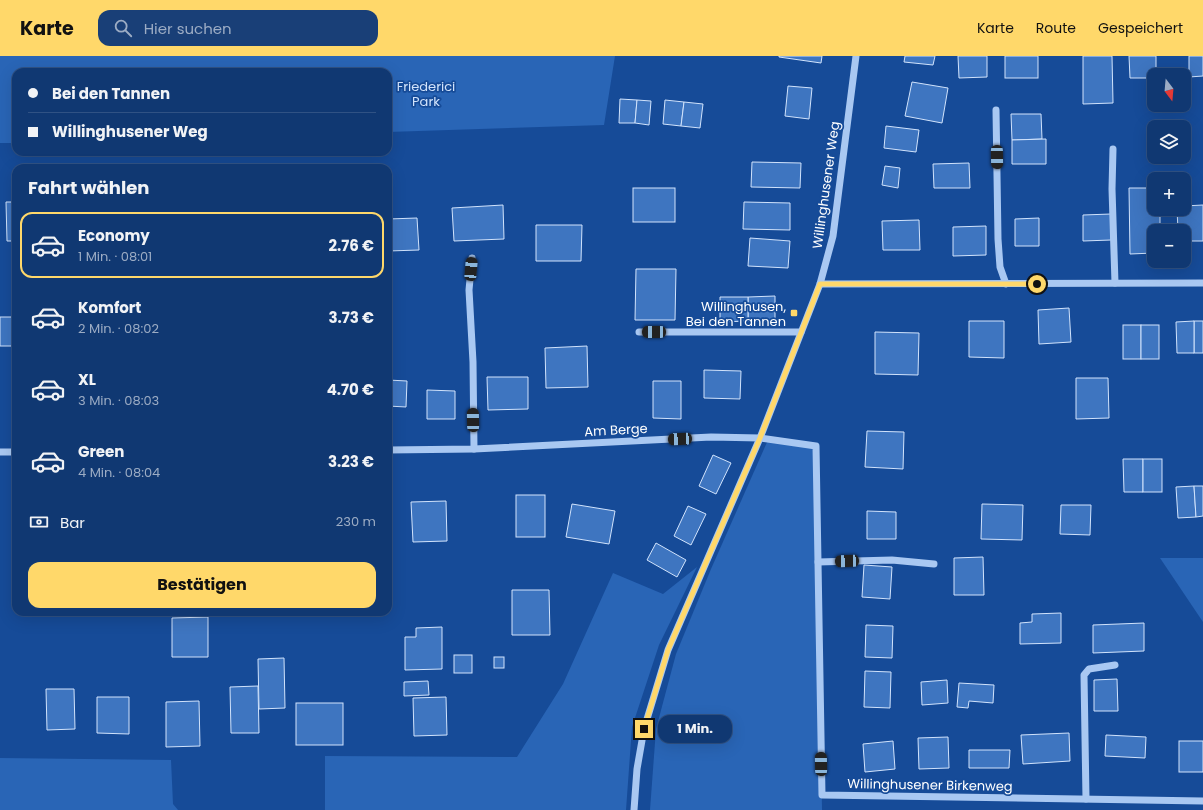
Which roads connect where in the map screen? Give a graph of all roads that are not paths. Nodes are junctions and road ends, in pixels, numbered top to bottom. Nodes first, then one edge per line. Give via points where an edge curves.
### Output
1 (856, 56) edge
2 (996, 110) dead end
3 (1113, 149) dead end
4 (472, 258) dead end
5 (1115, 283) junction
6 (1203, 283) edge
7 (820, 284) junction
8 (1006, 284) junction
9 (639, 332) dead end
10 (801, 332) junction
11 (760, 438) junction
12 (474, 449) junction
13 (392, 450) edge
14 (0, 452) edge
15 (12, 452) edge
16 (818, 562) junction
17 (934, 564) dead end
18 (1115, 665) dead end
19 (1086, 799) junction
20 (1203, 801) edge
21 (634, 810) edge

1 - 7 street, Willinghusener Weg via 833,236
2 - 8 street via 998,239 1000,267
3 - 5 street
4 - 12 street via 469,290
5 - 6 street
5 - 8 street
7 - 8 street
7 - 10 street, Willinghusener Weg
9 - 10 street
10 - 11 street, Willinghusener Weg
11 - 12 street, Am Berge via 711,437
11 - 16 street, Willinghusener Birkenweg via 816,446
11 - 21 street, Willinghusener Weg via 668,650 644,729 637,769
12 - 13 street, Am Berge
14 - 15 street
16 - 17 street via 892,560
16 - 19 street, Willinghusener Birkenweg via 822,795
18 - 19 street via 1089,669 1084,675
19 - 20 street, Willinghusener Birkenweg

